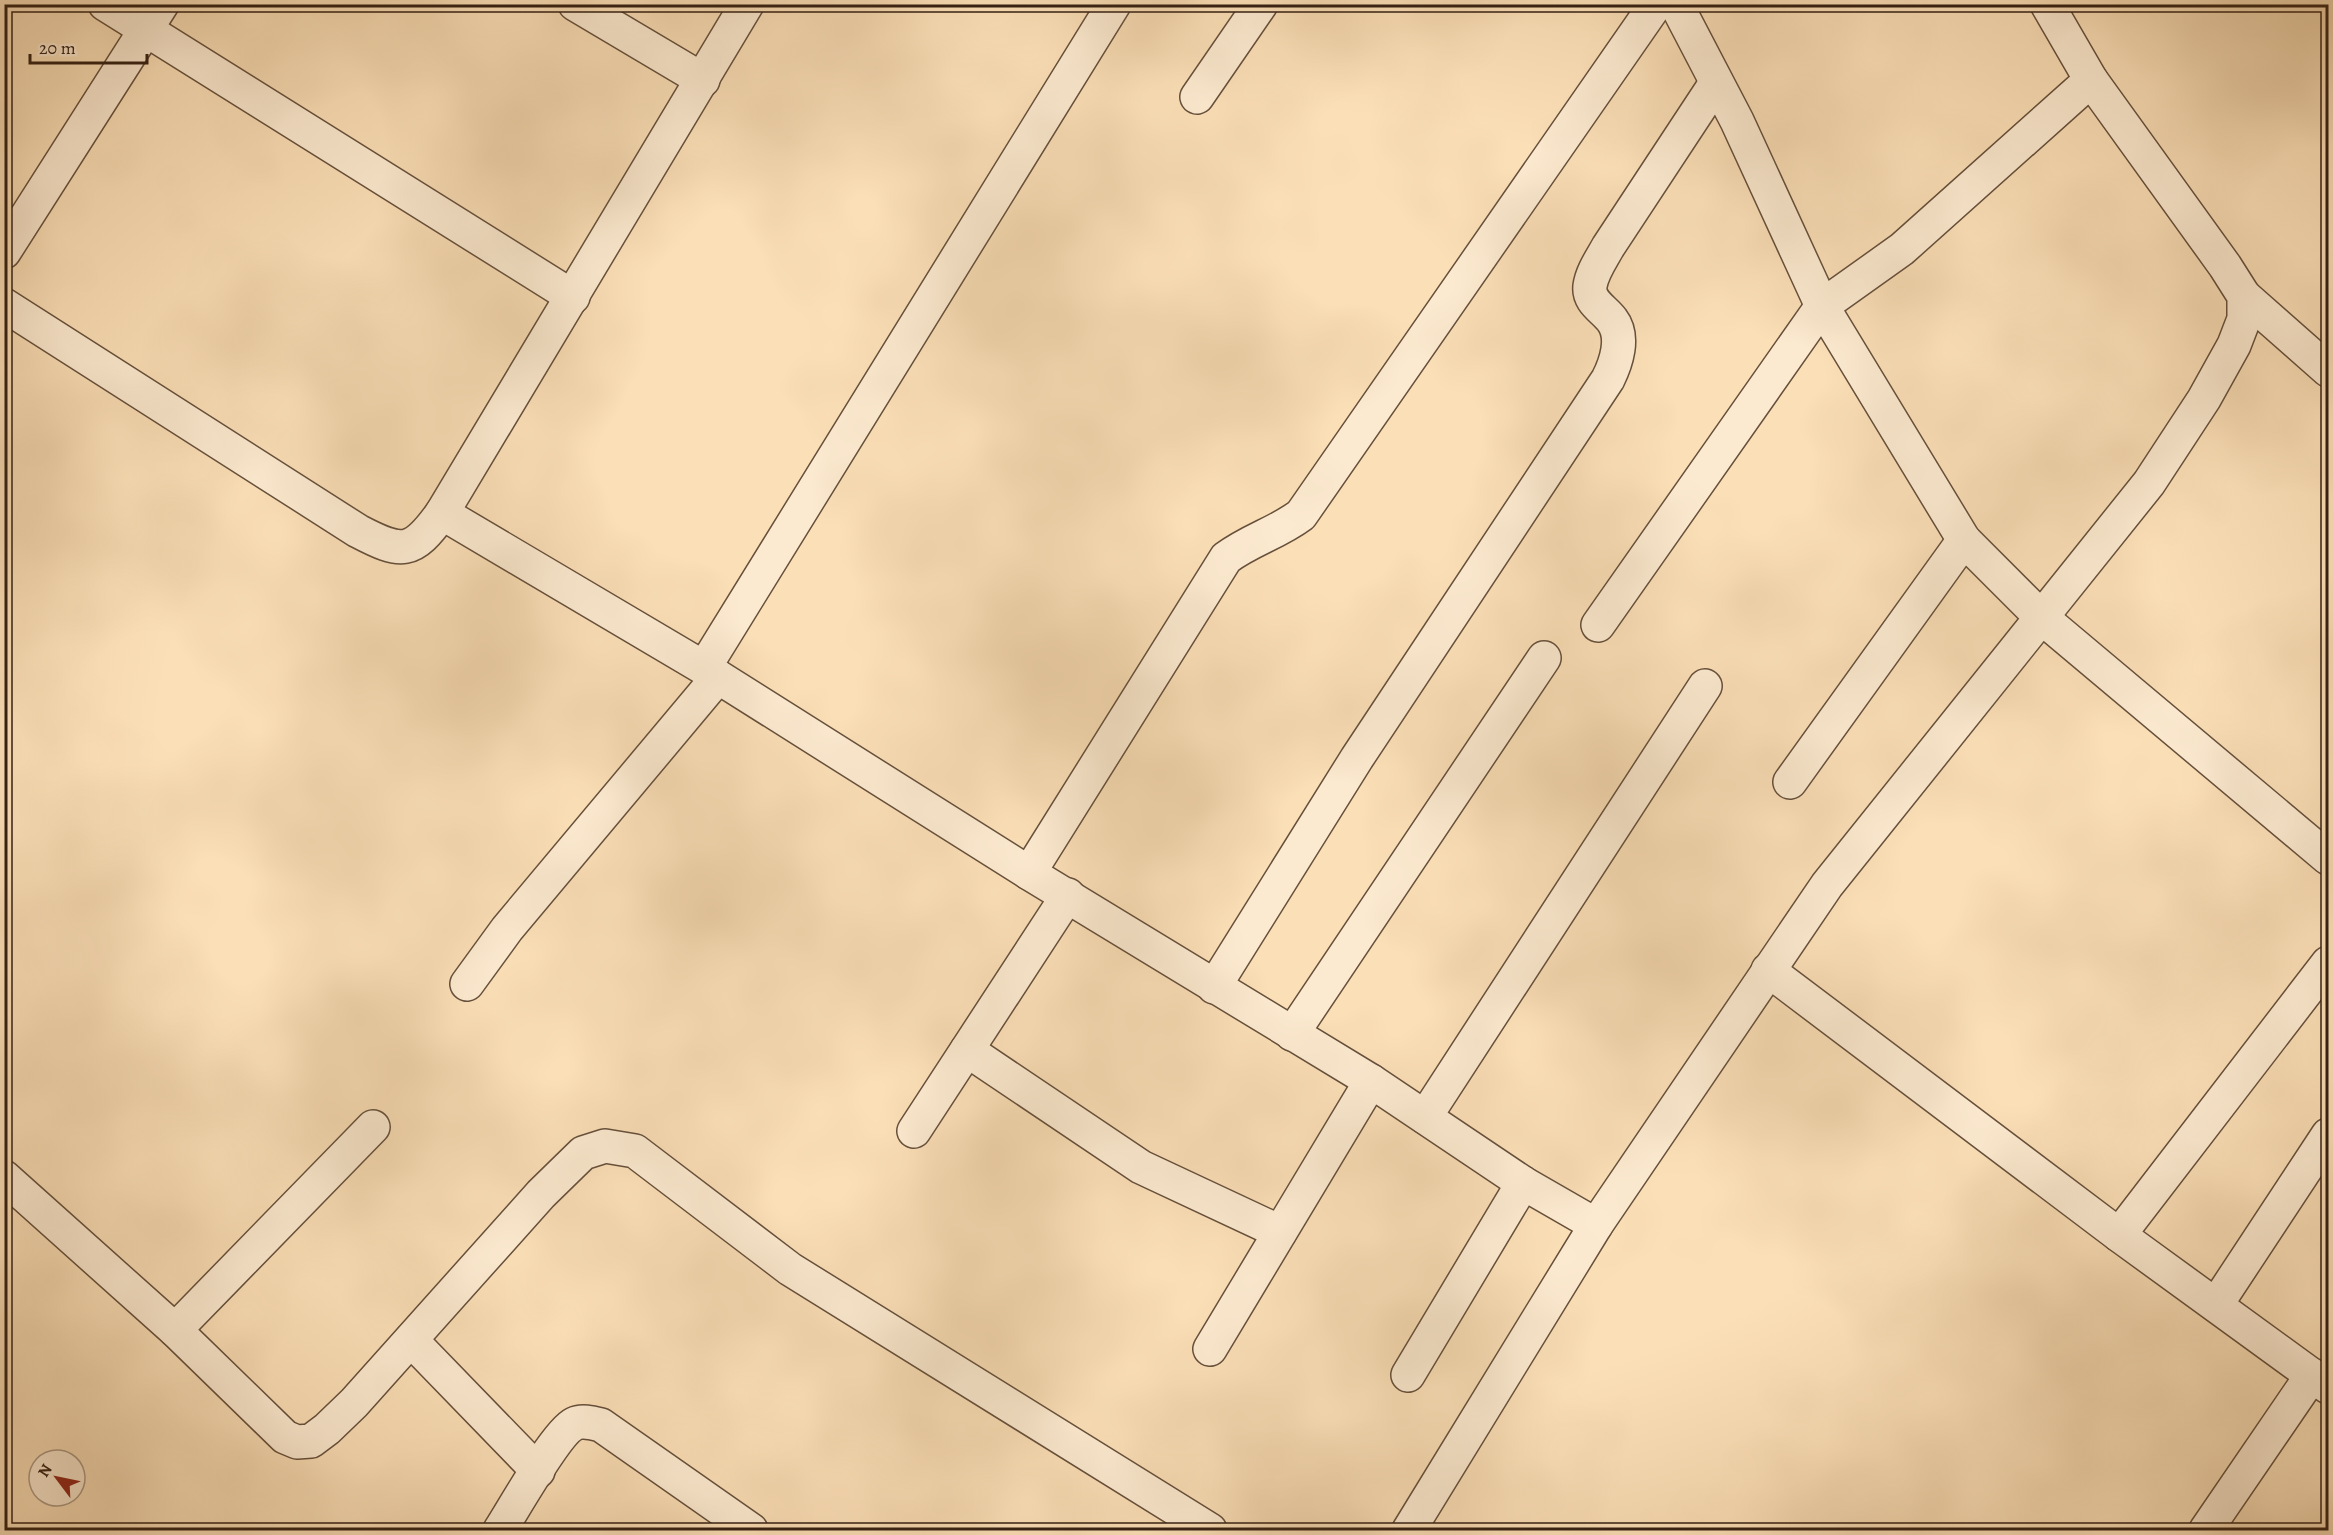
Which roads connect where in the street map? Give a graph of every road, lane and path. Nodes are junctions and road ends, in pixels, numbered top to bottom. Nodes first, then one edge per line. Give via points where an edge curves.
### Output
1 (105, 4) edge
2 (574, 4) edge
3 (747, 4) edge
4 (1261, 4) edge
5 (1656, 4) edge
6 (1676, 4) edge
7 (2047, 4) edge
8 (1111, 6) edge
9 (154, 17) edge
10 (703, 80) junction
11 (2091, 80) junction
12 (1716, 83) junction
13 (1197, 97) dead end
14 (4, 252) edge
15 (2244, 296) junction
16 (573, 297) junction
17 (4, 305) edge
18 (1822, 306) junction
19 (2328, 370) edge
20 (442, 513) junction
21 (1964, 540) junction
22 (2041, 617) junction
23 (1598, 625) dead end
24 (1544, 658) dead end
25 (711, 672) junction
26 (1705, 686) dead end
27 (1790, 782) dead end
28 (2328, 858) edge
29 (1029, 873) junction
30 (1068, 895) junction
31 (2328, 963) edge
32 (1768, 970) junction
33 (467, 984) dead end
34 (1214, 987) junction
35 (1292, 1034) junction
36 (967, 1050) junction
37 (1371, 1081) junction
38 (1425, 1117) junction
39 (373, 1127) dead end
40 (914, 1131) dead end
41 (2328, 1136) edge
42 (4, 1177) edge
43 (1523, 1183) junction
44 (1596, 1225) junction
45 (1280, 1232) junction
46 (2119, 1235) junction
47 (2216, 1305) junction
48 (175, 1330) junction
49 (411, 1340) junction
50 (1210, 1349) dead end
51 (1408, 1375) dead end
52 (2320, 1381) edge
53 (538, 1471) junction
54 (500, 1530) edge
55 (751, 1530) edge
56 (1210, 1530) edge
57 (1409, 1530) edge
58 (2206, 1530) edge

1 - 9 street
2 - 10 street
3 - 10 street
4 - 13 street
5 - 29 street via 1301,515 1280,530 1246,543 1226,558
6 - 12 street
7 - 11 street
8 - 25 street
9 - 14 street
9 - 16 street
10 - 16 street
11 - 15 street
11 - 18 street via 1902,249
12 - 18 street
12 - 34 street via 1608,247 1592,280 1593,301 1614,321 1617,335 1616,364 1608,379 1363,748
15 - 19 street
15 - 22 street via 2244,319 2234,345 2204,399 2149,483
16 - 20 street
17 - 20 street via 385,545 401,549 415,543
18 - 21 street
18 - 23 street
20 - 25 street
21 - 22 street
21 - 27 street
22 - 28 street
22 - 32 street via 1827,885
24 - 35 street
25 - 29 street
25 - 33 street
26 - 38 street
29 - 30 street
30 - 34 street
30 - 36 street
31 - 46 street
32 - 44 street
32 - 46 street
34 - 35 street
35 - 37 street
36 - 40 street
36 - 45 street via 1141,1167
37 - 38 street
37 - 45 street
38 - 43 street
39 - 48 street
41 - 47 street
42 - 48 street
43 - 44 street
43 - 51 street
44 - 57 street
45 - 50 street
46 - 47 street
47 - 52 street
48 - 49 street via 285,1437 297,1442 311,1441 327,1429
49 - 53 street
49 - 56 street via 541,1194 583,1153 605,1146 635,1152 790,1269
52 - 58 street
53 - 54 street
53 - 55 street via 573,1425 601,1425

